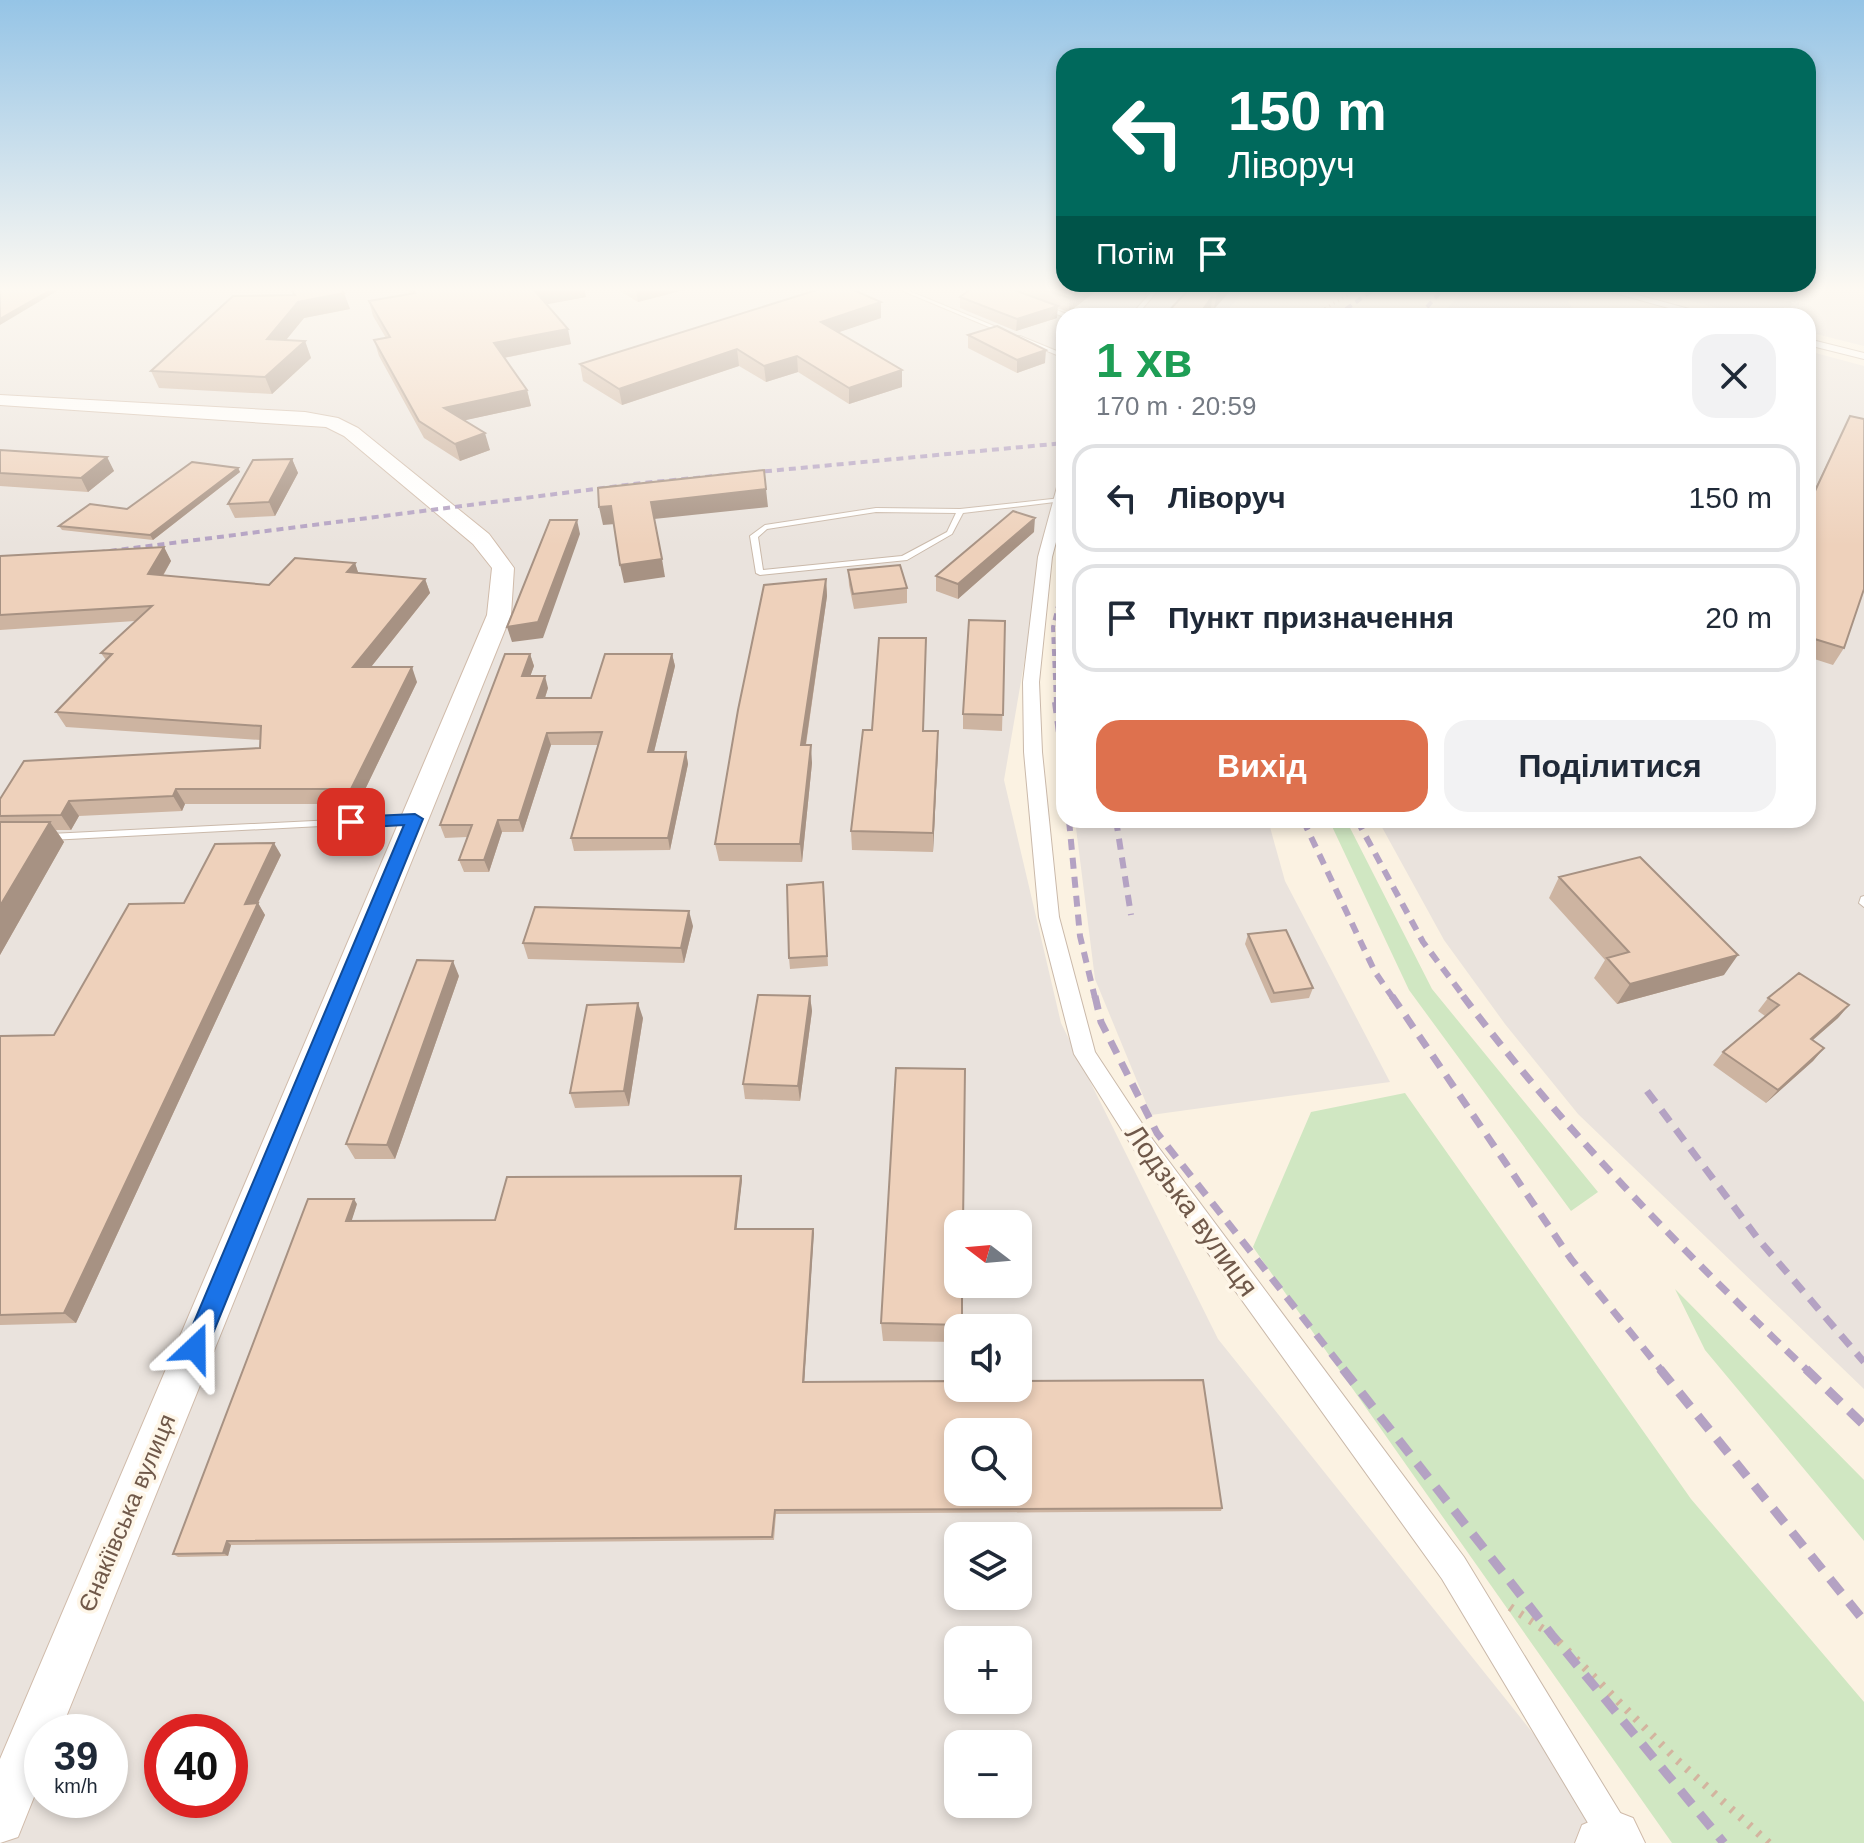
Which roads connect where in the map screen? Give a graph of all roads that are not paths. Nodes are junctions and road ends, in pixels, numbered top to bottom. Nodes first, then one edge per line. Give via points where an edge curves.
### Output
1 (0, 400) edge
2 (1056, 495) edge
3 (960, 511) junction
4 (1056, 516) edge
5 (415, 819) junction
6 (43, 837) edge
7 (0, 1819) edge
8 (1612, 1841) edge

1 - 5 street, Єнакіївська вулиця via 331,422 351,432 481,539 503,568 499,615
2 - 3 lane
3 - 3 lane via 950,533 904,558 760,573 754,536 765,527 876,510
4 - 8 street, Лодзька вулиця via 1045,557 1031,682 1033,752 1049,917 1085,1054 1145,1147 1453,1568
5 - 6 lane
5 - 7 street, Єнакіївська вулиця

